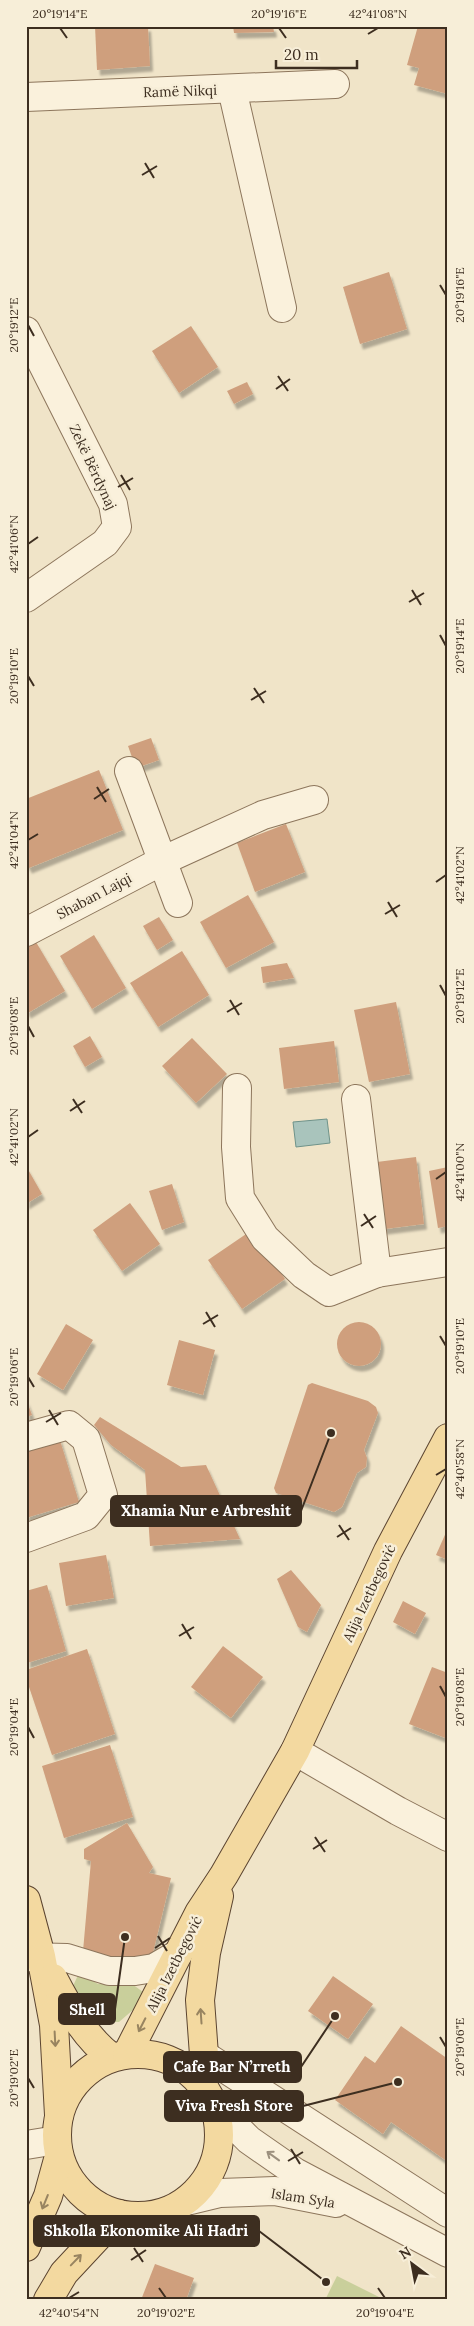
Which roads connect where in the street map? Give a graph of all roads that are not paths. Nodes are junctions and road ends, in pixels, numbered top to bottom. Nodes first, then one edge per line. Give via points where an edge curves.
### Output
1 (335, 84) dead end
2 (232, 89) junction
3 (26, 97) edge
4 (282, 308) dead end
5 (26, 331) edge
6 (26, 598) edge
7 (128, 771) dead end
8 (314, 800) dead end
9 (162, 861) junction
10 (178, 903) dead end
11 (26, 932) edge
12 (236, 1088) dead end
13 (356, 1099) dead end
14 (448, 1262) edge
15 (377, 1273) junction
16 (26, 1437) edge
17 (448, 1438) edge
18 (26, 1538) edge
19 (295, 1751) junction
20 (448, 1837) edge
21 (224, 1875) junction
22 (26, 1900) edge
23 (178, 1954) junction
24 (34, 1957) edge
25 (204, 2055) junction
26 (119, 2056) junction
27 (201, 2082) junction
28 (215, 2106) junction
29 (58, 2138) junction
30 (26, 2145) edge
31 (187, 2201) junction
32 (360, 2207) junction
33 (448, 2213) edge
34 (119, 2214) junction
35 (26, 2247) edge
36 (448, 2254) edge
37 (48, 2300) edge

1 - 2 street, Ramë Nikqi
2 - 3 street, Ramë Nikqi
2 - 4 street
5 - 6 street, Zekë Bërdynaj via 113,504 117,527 105,543
7 - 9 street
8 - 9 street, Shaban Lajqi via 263,815
9 - 10 street
9 - 11 street, Shaban Lajqi
12 - 15 street via 240,1198 265,1238 304,1275 329,1292
13 - 15 street
14 - 15 street
16 - 18 street via 69,1425 86,1439 103,1495 86,1516
17 - 19 main road, Alija Izetbegović via 388,1551
19 - 20 street
19 - 21 main road, Alija Izetbegović
21 - 23 main road, Alija Izetbegović
25 -> 21 main road, Alija Izetbegović via 200,2000 206,1953
22 - 24 main road
23 - 24 street via 154,1968 135,1971 109,1971 66,1958
23 -> 26 main road, Alija Izetbegović
24 - 26 main road via 96,2045
24 -> 29 main road via 54,2025
25 - 27 main road, Alija Izetbegović
25 - 33 street
26 - 27 main road via 155,2055 180,2065
26 - 29 main road via 83,2075 68,2094
27 - 28 main road
28 - 31 main road via 220,2132 217,2158 205,2182
32 -> 28 street, Islam Syla via 295,2172 249,2140
29 - 30 street
29 - 34 main road via 73,2185 86,2198
29 -> 35 main road via 48,2196
31 - 32 street, Islam Syla via 220,2193 275,2191
31 - 34 main road via 166,2212 143,2217
32 - 36 street, Islam Syla
37 -> 34 main road via 64,2272

